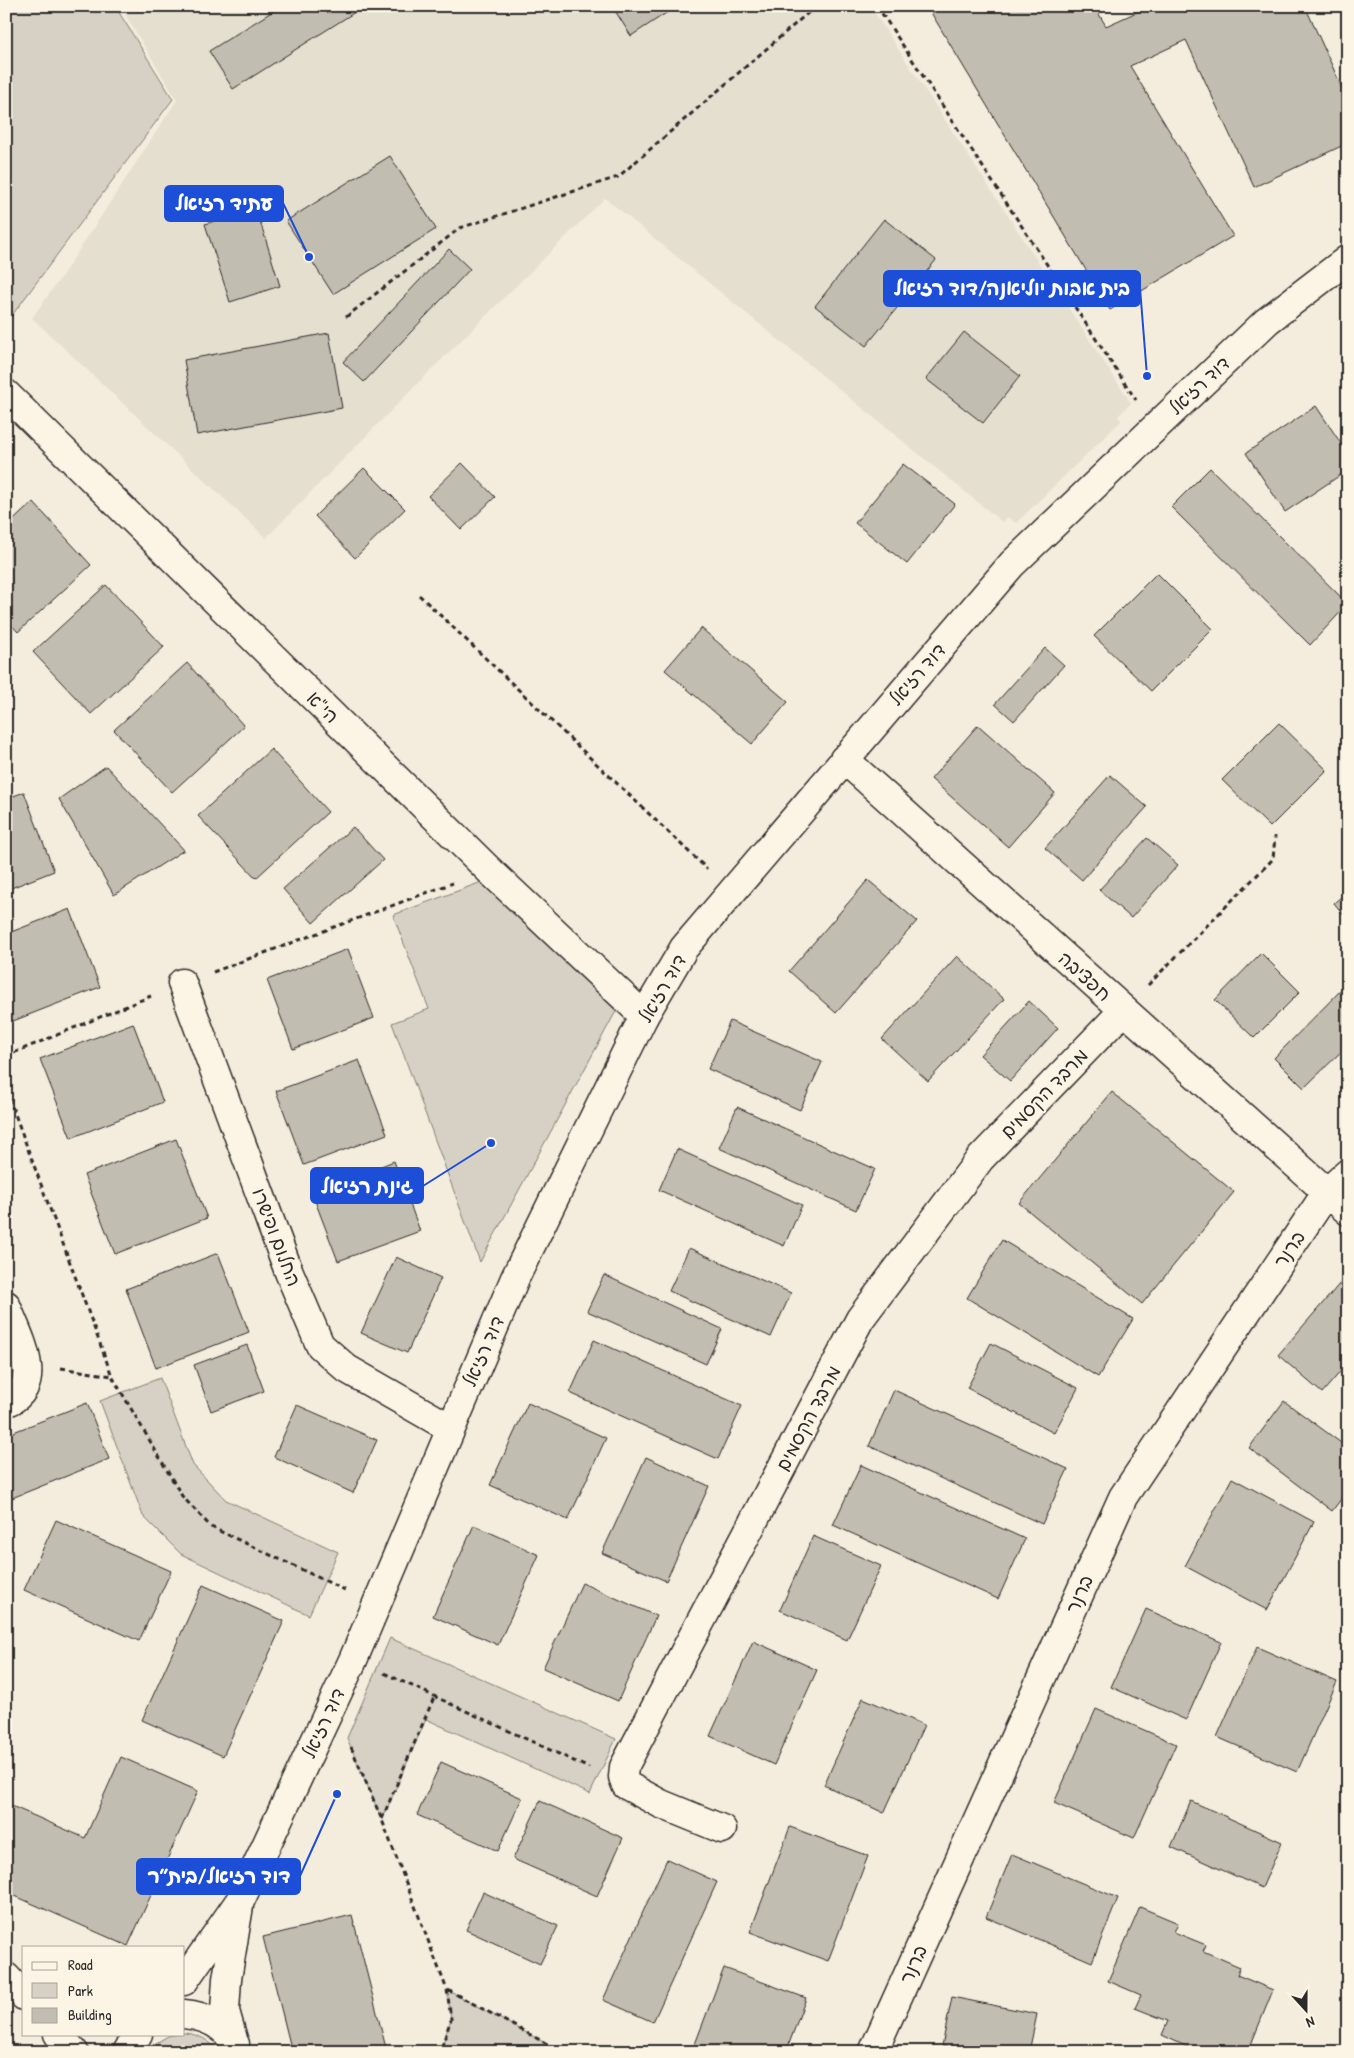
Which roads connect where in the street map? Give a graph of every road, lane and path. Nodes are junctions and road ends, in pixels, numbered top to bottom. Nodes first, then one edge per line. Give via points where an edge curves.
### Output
1 (816, 6) edge
2 (878, 6) edge
3 (1348, 259) edge
4 (346, 317) dead end
5 (6, 394) edge
6 (1154, 427) junction
7 (419, 595) dead end
8 (844, 759) junction
9 (1276, 836) dead end
10 (489, 870) junction
11 (731, 892) junction
12 (394, 904) dead end
13 (182, 983) dead end
14 (1123, 1011) junction
15 (644, 1016) junction
16 (6, 1090) edge
17 (1348, 1173) edge
18 (1327, 1192) junction
19 (1348, 1211) edge
20 (6, 1305) edge
21 (27, 1362) junction
22 (112, 1376) junction
23 (6, 1402) edge
24 (450, 1428) junction
25 (375, 1604) junction
26 (352, 1660) junction
27 (435, 1695) junction
28 (347, 1738) dead end
29 (626, 1785) junction
30 (382, 1820) junction
31 (722, 1829) dead end
32 (240, 1899) junction
33 (6, 1977) edge
34 (185, 1980) edge
35 (22, 1986) edge
36 (447, 1990) junction
37 (22, 1994) edge
38 (185, 2014) edge
39 (60, 2036) edge
40 (137, 2036) edge
41 (236, 2046) edge
42 (74, 2052) edge
43 (127, 2052) edge
44 (440, 2052) edge
45 (562, 2052) edge
46 (873, 2052) edge

1 - 4 path via 618,177 460,228
2 - 6 path
3 - 6 street, דוד רזיאל via 1267,321
5 - 10 street, הי"א
6 - 8 street, דוד רזיאל via 1012,564
7 - 11 path
8 - 11 street, דוד רזיאל
8 - 14 street, חפציבה
9 - 14 path via 1273,859
10 - 12 path
10 - 15 street, הי"א
11 - 15 street, דוד רזיאל via 684,948
13 - 24 street, החלום ופישרו via 289,1272 320,1345 347,1369
14 - 18 street, חפציבה
14 - 29 street, מרבד הקסמים via 980,1159 860,1319 624,1768
15 - 24 street, דוד רזיאל via 519,1269
16 - 22 path
17 - 18 street, ברנר
18 - 19 street, חפציבה
18 - 46 street, ברנר via 1123,1497
20 - 21 street
21 - 22 path
21 - 23 street via 25,1387 18,1398
22 - 25 path via 182,1496 210,1527
24 - 25 street, דוד רזיאל
25 - 26 street, דוד רזיאל
26 - 27 path
26 - 32 street, דוד רזיאל
27 - 29 path
27 - 30 path
28 - 30 path
29 - 31 street via 661,1804
30 - 36 path
32 - 34 street, דוד רזיאל
32 - 41 street, דוד רזיאל via 225,2003
33 - 35 street
33 - 37 street
36 - 44 path via 451,2019
36 - 45 path
38 - 41 street via 209,2020 222,2028
39 - 42 street
40 - 43 street

